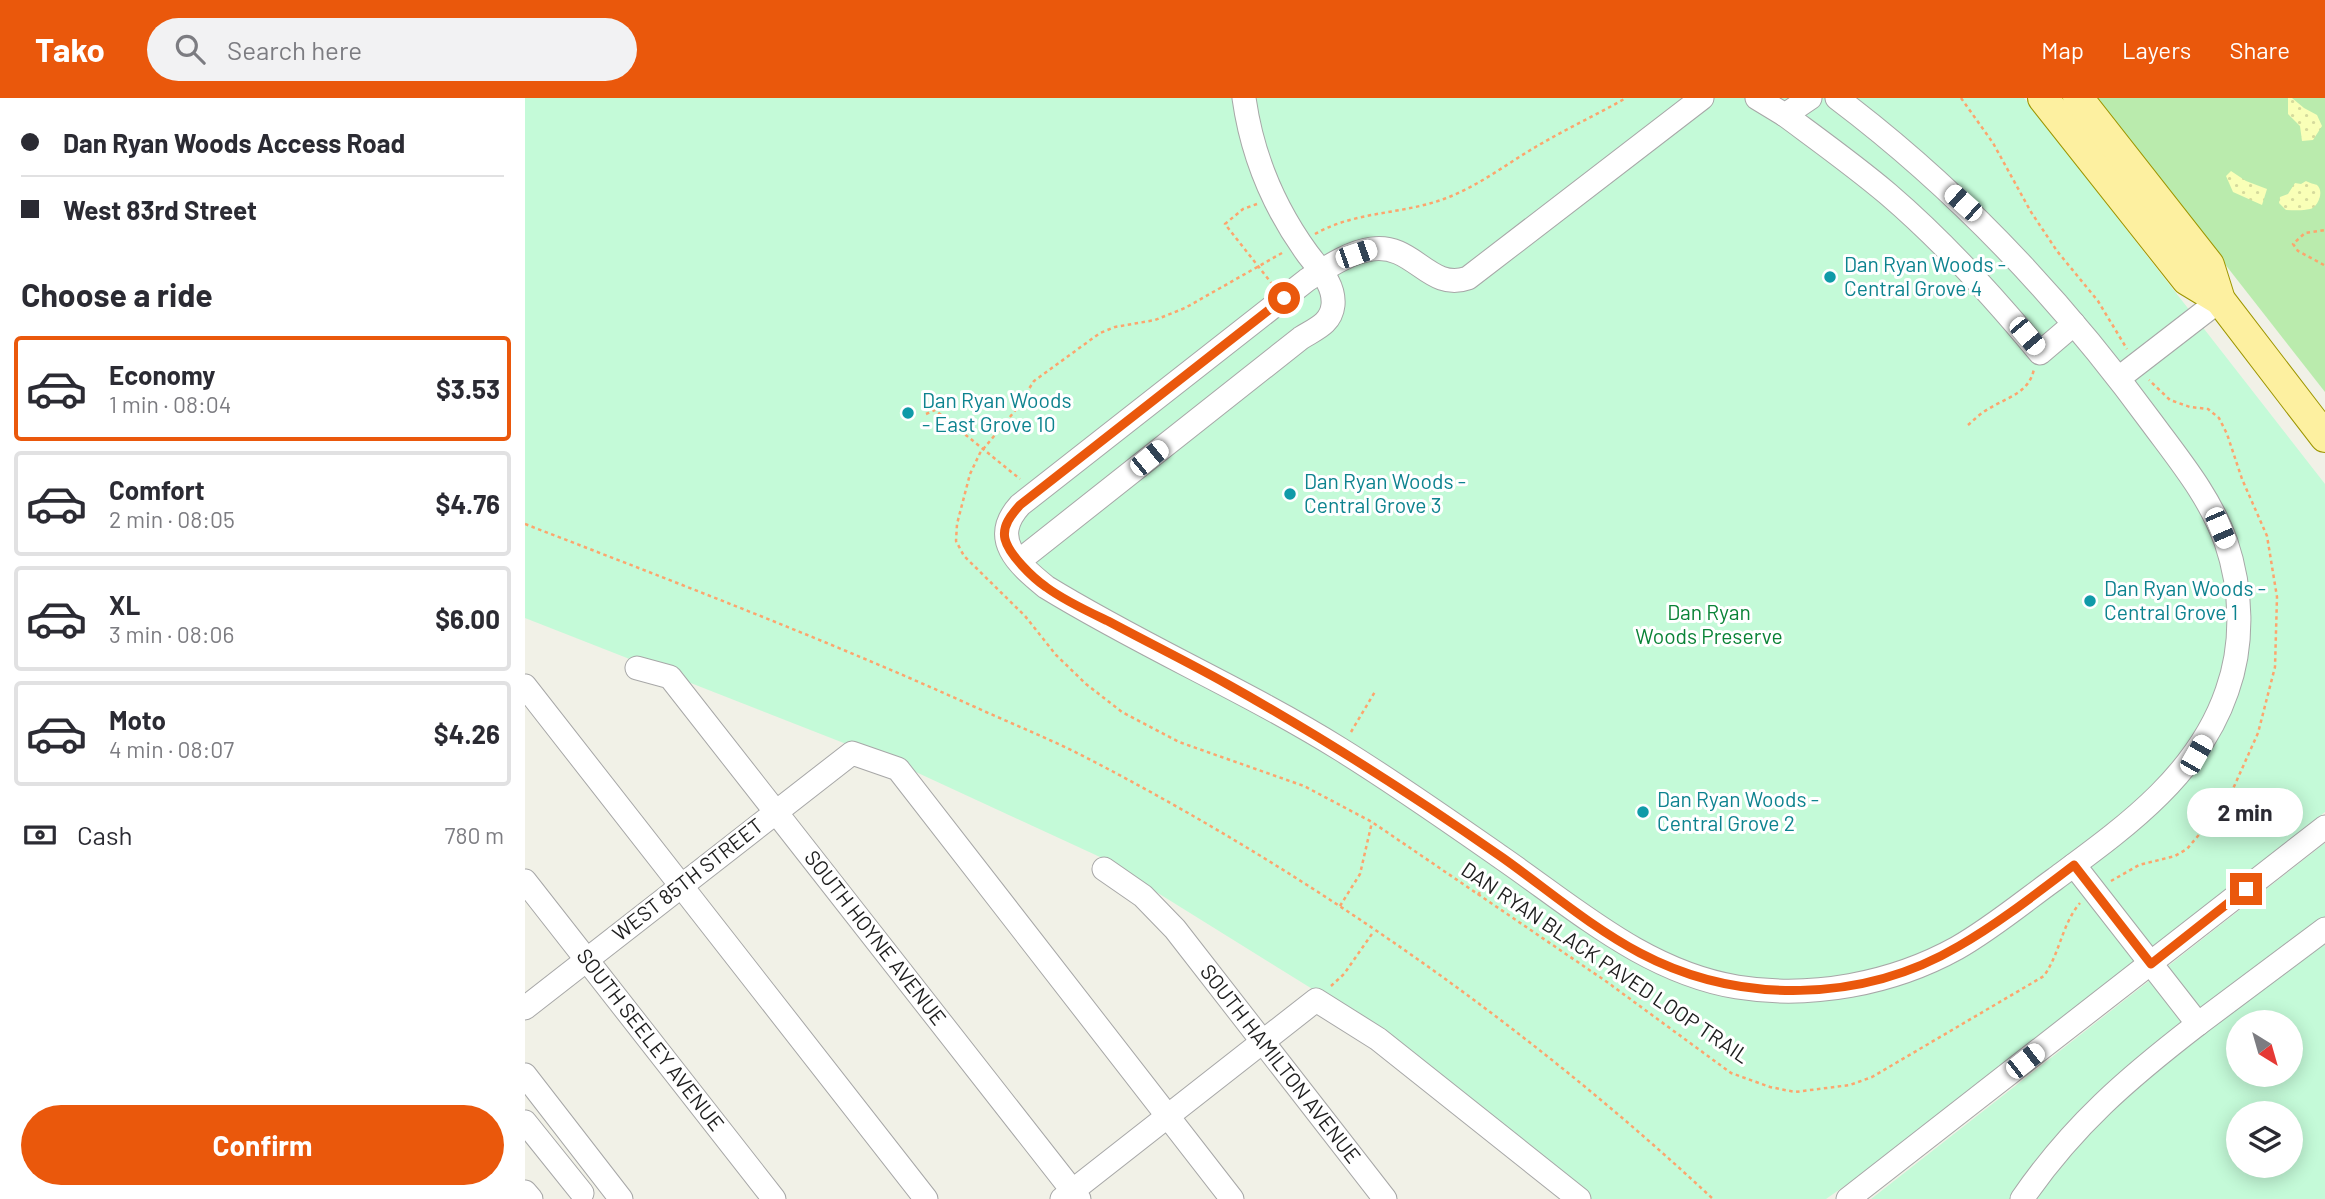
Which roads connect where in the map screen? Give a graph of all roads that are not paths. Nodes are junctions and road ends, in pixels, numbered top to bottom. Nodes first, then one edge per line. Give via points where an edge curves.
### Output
1 (1244, 98) edge
2 (1702, 98) edge
3 (1757, 98) edge
4 (1810, 98) edge
5 (1837, 98) edge
6 (2043, 98) edge
7 (2078, 98) edge
8 (1786, 115) junction
9 (1321, 271) junction
10 (2220, 300) junction
11 (2074, 324) junction
12 (2119, 377) junction
13 (2325, 437) edge
14 (1019, 561) junction
15 (637, 668) dead end
16 (525, 686) edge
17 (776, 812) junction
18 (2325, 827) edge
19 (2074, 865) junction
20 (1104, 869) dead end
21 (525, 881) edge
22 (682, 885) junction
23 (2325, 929) edge
24 (587, 960) junction
25 (2151, 964) junction
26 (525, 1008) edge
27 (2198, 1024) junction
28 (1263, 1042) junction
29 (525, 1075) edge
30 (1167, 1117) junction
31 (525, 1122) edge
32 (525, 1192) edge
33 (582, 1193) dead end
34 (1071, 1196) edge
35 (531, 1199) edge
36 (621, 1199) edge
37 (774, 1199) edge
38 (926, 1199) edge
39 (1232, 1199) edge
40 (1385, 1199) edge
41 (1579, 1199) edge
42 (1848, 1199) edge
43 (2022, 1199) edge

1 - 9 street via 1259,163 1272,193
2 - 9 street via 1468,278 1444,281 1413,259 1386,249 1356,254
3 - 8 street
4 - 8 street
5 - 11 street via 1963,203
6 - 10 main road via 2187,280
7 - 10 main road via 2209,265
8 - 11 street via 1916,219 2040,353
9 - 14 street via 1333,295 1326,323
9 - 14 street via 1009,517 1005,539
10 - 12 street
10 - 13 main road
11 - 12 street
12 - 19 street via 2214,512 2236,579 2237,650 2229,687 2196,755 2171,785
14 - 19 street via 1063,598 1340,749 1604,931 1697,977 1769,990 1806,990 1881,979 1968,941
15 - 17 street, SOUTH HOYNE AVENUE via 670,677
16 - 22 street
17 - 22 street, WEST 85TH STREET
17 - 30 street, WEST 85TH STREET via 852,753 898,769
17 - 34 street, SOUTH HOYNE AVENUE
18 - 25 street
19 - 25 street
20 - 28 street, SOUTH HAMILTON AVENUE via 1143,896 1175,929
21 - 24 street, SOUTH SEELEY AVENUE
22 - 24 street, WEST 85TH STREET
22 - 38 street
23 - 27 street
24 - 26 street, WEST 85TH STREET
24 - 37 street, SOUTH SEELEY AVENUE
25 - 27 street
25 - 42 street
27 - 43 street via 2093,1112
28 - 30 street
28 - 40 street, SOUTH HAMILTON AVENUE
28 - 41 street via 1316,1000 1378,1039
29 - 36 street
30 - 34 street
30 - 39 street
31 - 33 street
32 - 35 street

